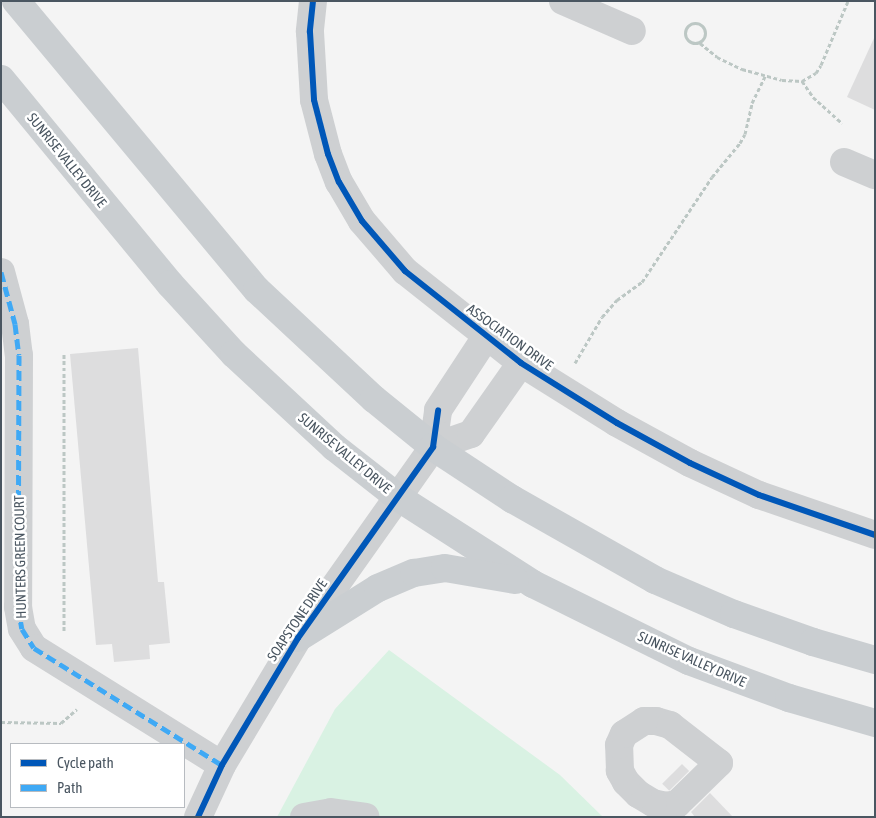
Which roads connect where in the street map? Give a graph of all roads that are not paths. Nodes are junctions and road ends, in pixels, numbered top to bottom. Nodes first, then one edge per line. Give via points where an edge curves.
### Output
1 (16, 1) edge
2 (313, 1) edge
3 (563, 1) edge
4 (632, 31) dead end
5 (1, 79) edge
6 (844, 162) dead end
7 (875, 175) edge
8 (1, 272) edge
9 (486, 337) junction
10 (521, 363) junction
11 (433, 447) junction
12 (399, 498) junction
13 (875, 536) edge
14 (533, 584) junction
15 (298, 638) junction
16 (875, 660) edge
17 (875, 723) edge
18 (222, 765) junction
19 (198, 817) edge
20 (304, 817) edge
21 (366, 817) edge

1 - 11 main road via 257,290 374,399
2 - 9 street, ASSOCIATION DRIVE via 310,32 314,100 328,154 343,189 362,221 396,261
3 - 4 street
5 - 12 main road, SUNRISE VALLEY DRIVE via 170,284 234,354 334,447
6 - 7 street
8 - 18 street, HUNTERS GREEN COURT via 15,324 19,355 18,607 22,629 34,648
9 - 10 street, ASSOCIATION DRIVE
9 - 11 street, ASSOCIATION DRIVE via 438,410
10 - 11 street, ASSOCIATION DRIVE via 472,434
10 - 13 street, ASSOCIATION DRIVE via 617,423 718,477 792,508
11 - 12 street, SOAPSTONE DRIVE
11 - 16 main road via 512,499 655,580 734,614
12 - 14 main road, SUNRISE VALLEY DRIVE
12 - 15 street, SOAPSTONE DRIVE
14 - 15 main road via 445,568 414,573 372,592
14 - 17 main road, SUNRISE VALLEY DRIVE via 689,661 789,698
15 - 18 street, SOAPSTONE DRIVE
18 - 19 street, SOAPSTONE DRIVE
20 - 21 street via 331,812

